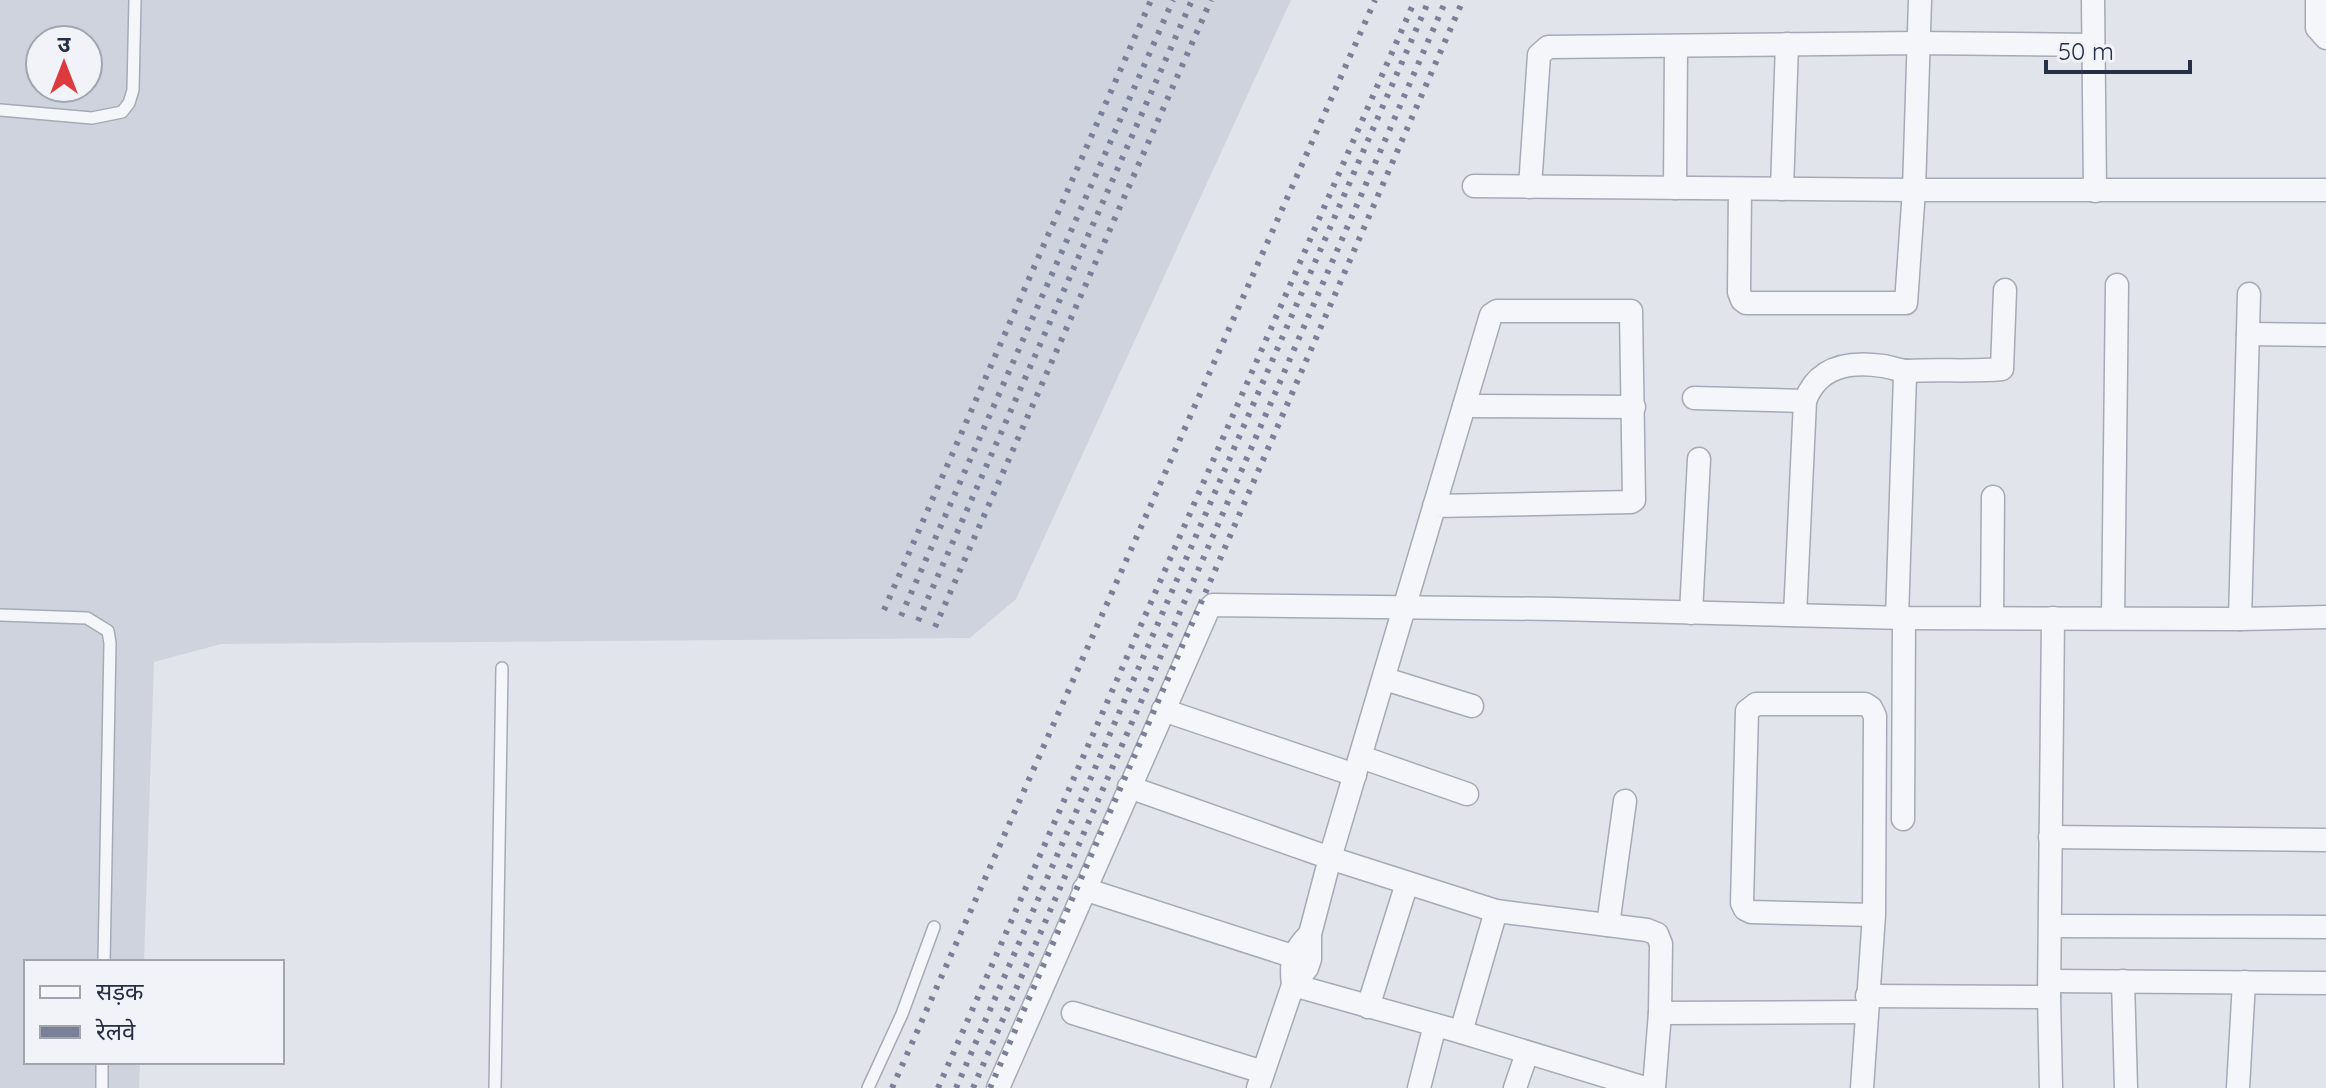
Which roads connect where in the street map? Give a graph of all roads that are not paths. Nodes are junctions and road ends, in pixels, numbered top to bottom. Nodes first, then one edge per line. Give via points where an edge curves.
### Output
1 (135, 0) edge
2 (1920, 0) edge
3 (2093, 0) edge
4 (2317, 0) edge
5 (2326, 38) edge
6 (1919, 43) junction
7 (1787, 44) junction
8 (2093, 45) junction
9 (1676, 46) junction
10 (0, 110) edge
11 (1474, 186) dead end
12 (1530, 187) junction
13 (1675, 188) junction
14 (1740, 189) junction
15 (1782, 189) junction
16 (1914, 190) junction
17 (2326, 190) edge
18 (2095, 191) junction
19 (2117, 285) dead end
20 (2005, 290) dead end
21 (2249, 294) dead end
22 (2248, 334) junction
23 (2326, 335) edge
24 (1907, 371) junction
25 (1694, 398) dead end
26 (1805, 401) junction
27 (1464, 406) junction
28 (1634, 407) junction
29 (1699, 459) dead end
30 (1993, 497) dead end
31 (1434, 506) junction
32 (1404, 608) junction
33 (1691, 613) junction
34 (0, 615) edge
35 (1795, 615) junction
36 (2326, 617) edge
37 (1900, 618) junction
38 (1992, 618) junction
39 (2053, 618) junction
40 (2113, 618) junction
41 (2240, 619) junction
42 (502, 668) dead end
43 (1385, 679) junction
44 (1472, 706) dead end
45 (1163, 710) junction
46 (1358, 766) junction
47 (1129, 787) junction
48 (1467, 794) dead end
49 (1625, 801) dead end
50 (1903, 819) dead end
51 (2050, 837) junction
52 (2326, 840) edge
53 (1330, 858) junction
54 (1407, 883) junction
55 (1084, 889) junction
56 (1496, 911) junction
57 (1874, 915) junction
58 (1608, 925) junction
59 (2051, 926) junction
60 (934, 927) dead end
61 (2326, 927) edge
62 (1310, 934) junction
63 (1292, 956) junction
64 (104, 960) edge
65 (2123, 981) junction
66 (2244, 982) junction
67 (2326, 983) edge
68 (1293, 985) junction
69 (2050, 989) junction
70 (1867, 1004) junction
71 (1368, 1007) junction
72 (1073, 1013) dead end
73 (1660, 1013) junction
74 (1435, 1025) junction
75 (1461, 1032) junction
76 (1527, 1053) junction
77 (102, 1064) edge
78 (1260, 1080) edge
79 (102, 1088) edge
80 (495, 1088) edge
81 (868, 1088) edge
82 (998, 1088) edge
83 (1419, 1088) edge
84 (1515, 1088) edge
85 (1645, 1088) edge
86 (1654, 1088) edge
87 (1862, 1088) edge
88 (2051, 1088) edge
89 (2126, 1088) edge
90 (2238, 1088) edge

1 - 10 lane via 133,90 122,112 92,118
2 - 6 street
3 - 8 street
4 - 5 street via 2317,28
6 - 7 street
6 - 8 street
6 - 16 street
7 - 9 street
7 - 15 street
8 - 18 street
9 - 12 street via 1542,50
9 - 13 street
11 - 12 street
12 - 13 street
13 - 14 street
14 - 15 street
14 - 16 street via 1740,297 1746,303 1906,303
15 - 16 street
16 - 18 street
17 - 18 street
19 - 40 street
20 - 24 street via 2002,369
21 - 22 street
22 - 23 street
22 - 41 street
24 - 26 street via 1852,365 1832,370 1811,385
24 - 37 street
25 - 26 street
26 - 35 street
27 - 28 street
27 - 28 street via 1493,313 1627,310 1633,316
27 - 31 street
28 - 31 street via 1631,502
29 - 33 street
30 - 38 street
31 - 32 street
32 - 33 street
32 - 43 street
32 - 45 street via 1213,605
33 - 35 street
34 - 64 lane via 87,618 108,631
35 - 37 street
36 - 41 street
37 - 38 street
37 - 50 street
38 - 39 street
39 - 40 street
39 - 51 street
40 - 41 street
42 - 80 lane
43 - 44 street
43 - 46 street
45 - 46 street
45 - 47 street
46 - 48 street
46 - 53 street
47 - 53 street
47 - 55 street
49 - 58 street
51 - 52 street
51 - 59 street
53 - 54 street
53 - 62 street
54 - 56 street
54 - 71 street
55 - 63 street
55 - 82 street
56 - 58 street
56 - 75 street
57 - 57 street via 1745,909 1750,707 1871,708
57 - 70 street
58 - 73 street via 1657,934
59 - 61 street
59 - 69 street
60 - 81 lane
62 - 63 street
62 - 68 street via 1307,968
63 - 68 street
65 - 66 street
65 - 69 street
65 - 89 street
66 - 67 street
66 - 90 street
68 - 71 street
68 - 78 street
69 - 70 street
69 - 88 street
70 - 73 street
70 - 87 street
71 - 74 street
72 - 78 street
73 - 86 street
74 - 75 street
74 - 83 street
75 - 76 street
76 - 84 street
76 - 85 street
77 - 79 lane

